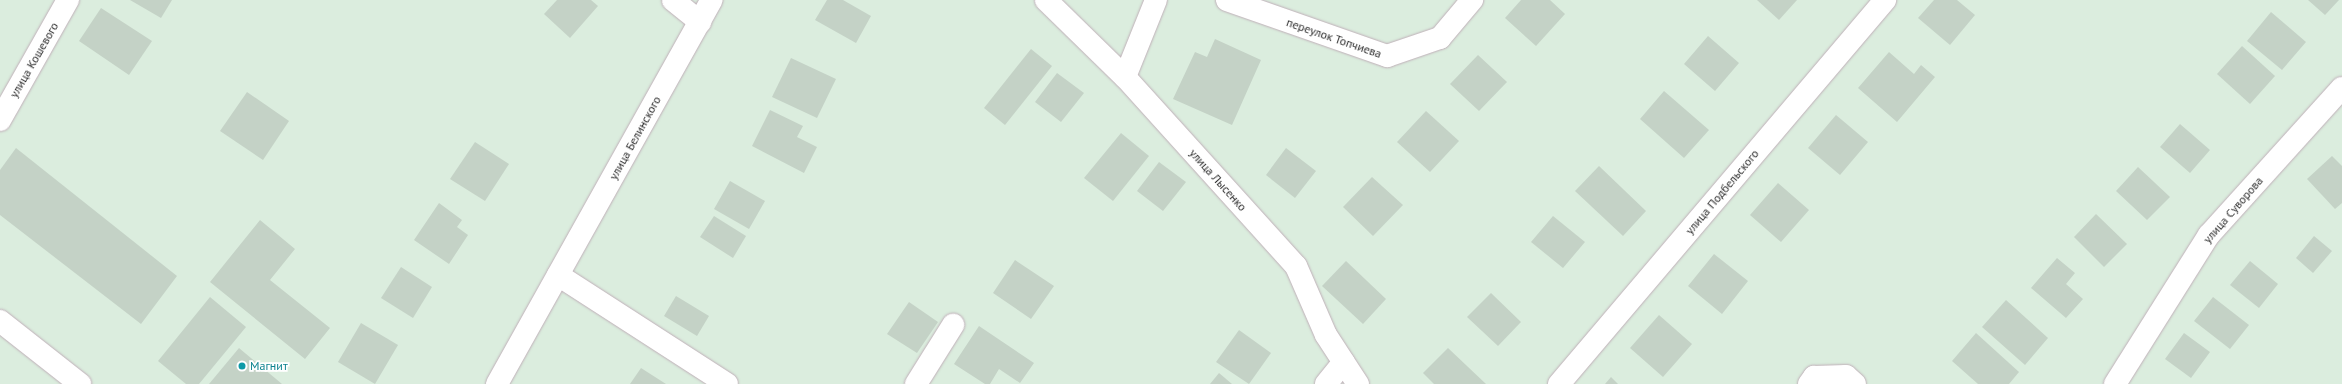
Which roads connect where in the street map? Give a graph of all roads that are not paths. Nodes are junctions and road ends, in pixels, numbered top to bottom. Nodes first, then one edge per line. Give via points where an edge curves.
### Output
1 (68, 0) edge
2 (673, 0) edge
3 (712, 0) edge
4 (1046, 0) edge
5 (1156, 0) edge
6 (1227, 0) edge
7 (1472, 0) edge
8 (1885, 0) edge
9 (700, 22) junction
10 (1125, 77) junction
11 (2342, 88) edge
12 (0, 120) edge
13 (558, 275) junction
14 (0, 321) edge
15 (953, 325) dead end
16 (1344, 362) junction
17 (80, 384) edge
18 (496, 384) edge
19 (726, 384) edge
20 (916, 384) edge
21 (1326, 384) edge
22 (1358, 384) edge
23 (1559, 384) edge
24 (1809, 384) edge
25 (1855, 384) edge
26 (2115, 384) edge

1 - 12 street, улица Кошевого
2 - 9 street
3 - 9 street, улица Белинского
4 - 10 street, улица Лысенко
5 - 10 street
6 - 7 street, переулок Топчиева via 1387,56 1440,38
8 - 23 street, улица Подбельского
9 - 13 street, улица Белинского
10 - 16 street, улица Лысенко via 1296,266 1326,335
11 - 26 street, улица Суворова via 2209,235
13 - 18 street, улица Белинского
13 - 19 street
14 - 17 street
15 - 20 street
16 - 21 street
16 - 22 street, улица Лысенко
24 - 25 street via 1814,377 1846,376

